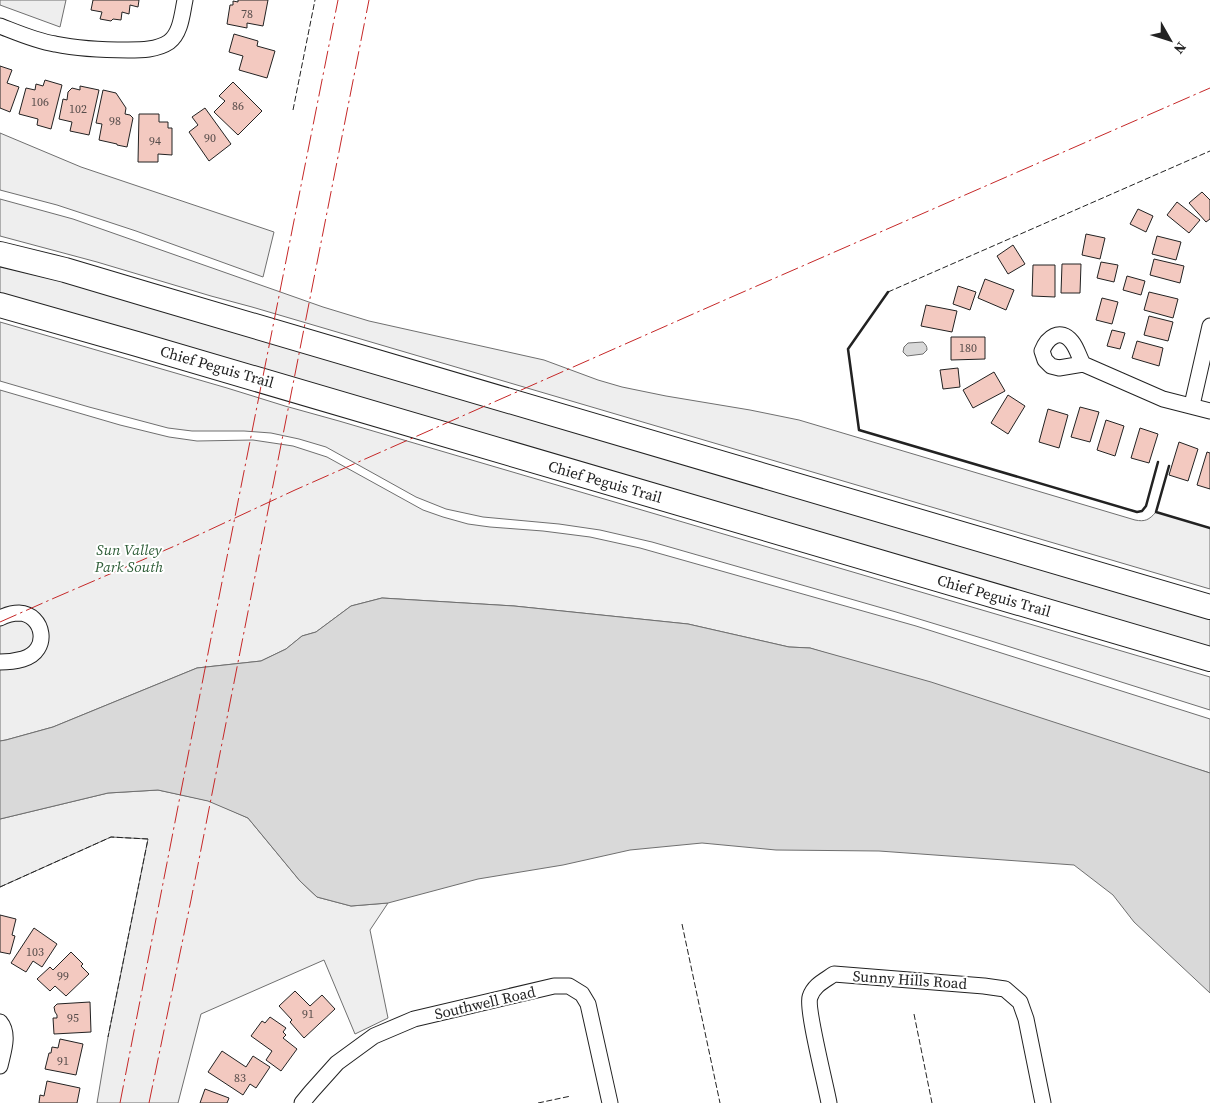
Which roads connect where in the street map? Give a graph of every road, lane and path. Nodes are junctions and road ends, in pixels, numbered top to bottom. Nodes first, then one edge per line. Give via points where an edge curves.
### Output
1 (185, 0) edge
2 (0, 26) edge
3 (0, 254) edge
4 (0, 305) edge
5 (1210, 326) edge
6 (1083, 364) dead end
7 (1192, 405) junction
8 (1210, 411) edge
9 (1210, 607) edge
10 (0, 618) edge
11 (1210, 659) edge
12 (0, 662) edge
13 (0, 1022) edge
14 (0, 1066) edge
15 (302, 1103) edge
16 (610, 1103) edge
17 (829, 1103) edge
18 (1043, 1103) edge

1 - 2 street via 178,31 169,42 145,50 84,49 54,44
3 - 9 main road via 65,270
4 - 11 main road, Chief Peguis Trail
5 - 7 street
6 - 7 street via 1163,399
7 - 8 street
10 - 12 street via 9,614 26,614 33,618 42,640 37,651 24,659
13 - 14 street via 5,1035
15 - 16 street, Southwell Road via 337,1063 374,1036 414,1019 554,986 569,986 582,994 588,1004
17 - 18 street, Sunny Hills Road via 809,999 816,985 834,974 1005,989 1020,1002 1026,1019

